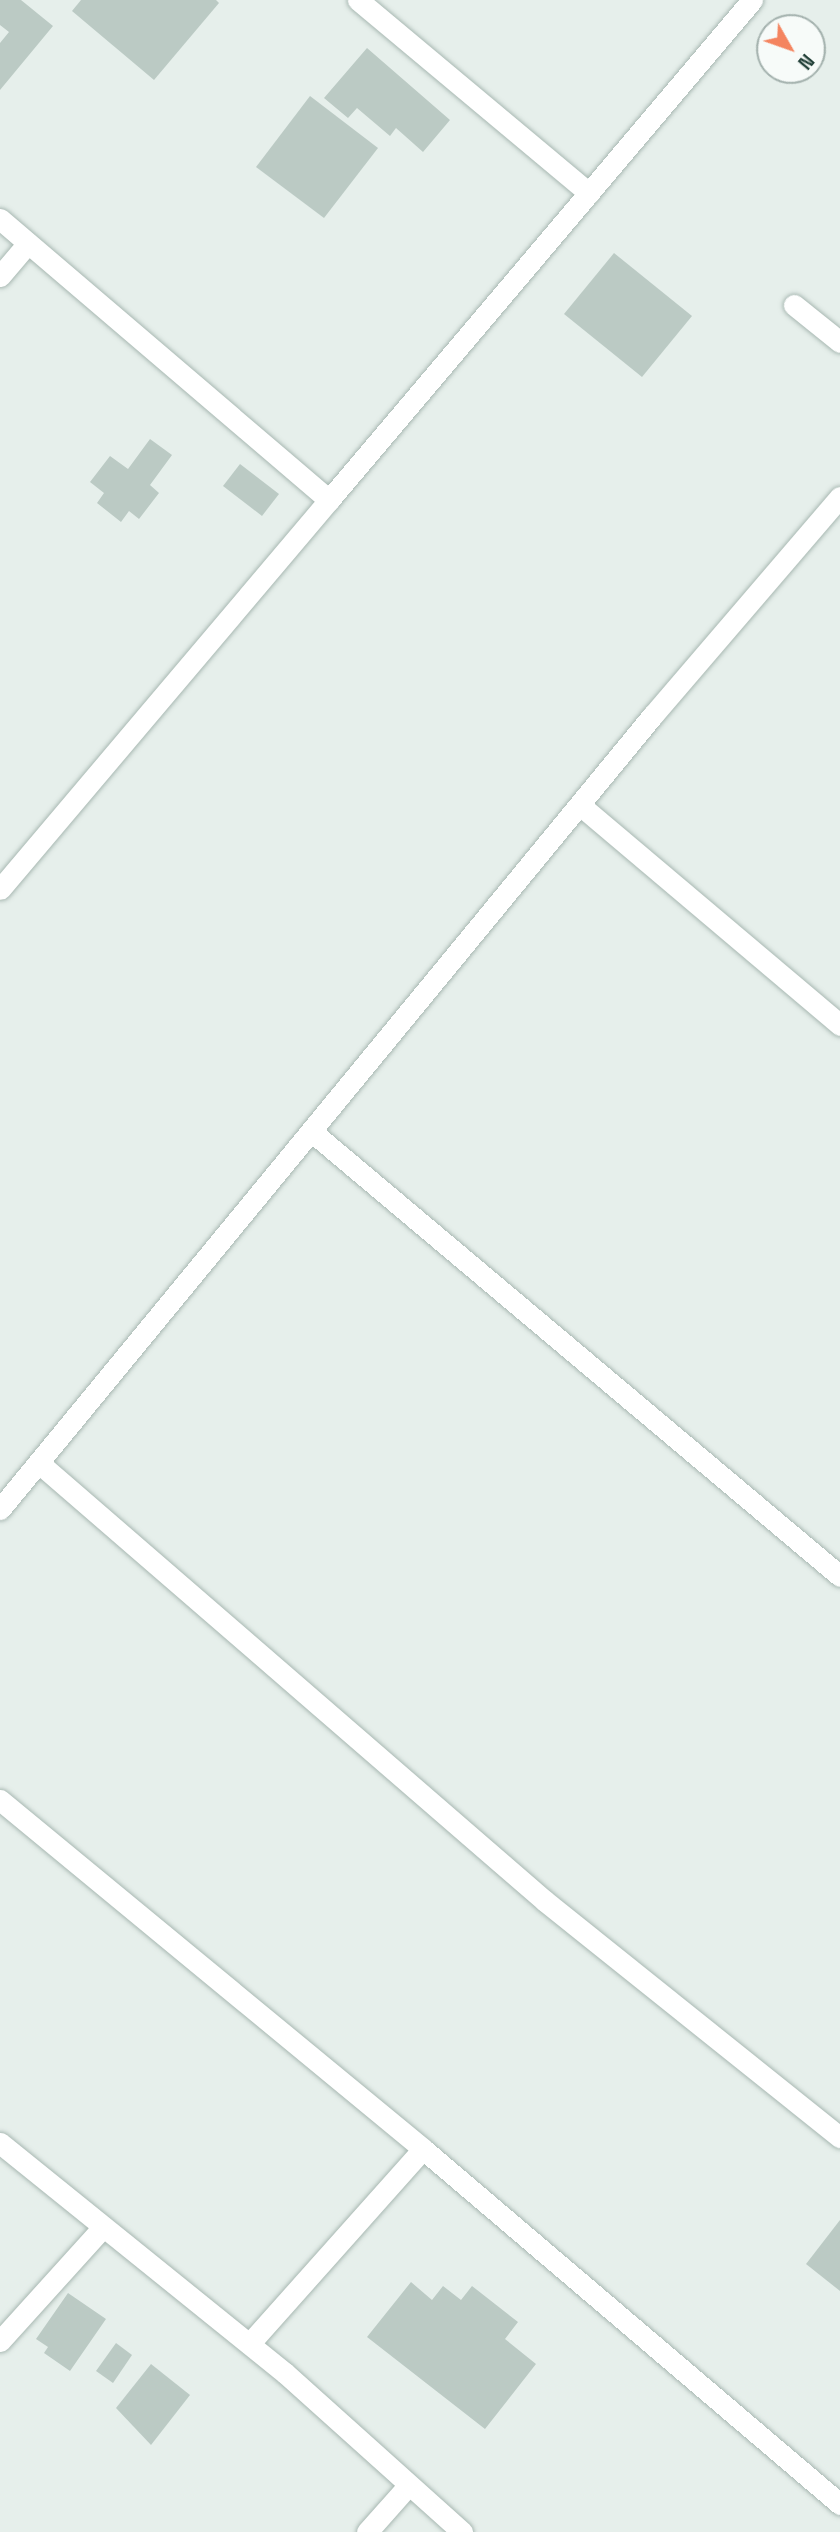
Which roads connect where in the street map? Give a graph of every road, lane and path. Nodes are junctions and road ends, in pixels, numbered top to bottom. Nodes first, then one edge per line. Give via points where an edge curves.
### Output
1 (358, 0) edge
2 (752, 0) edge
3 (589, 193) junction
4 (0, 219) edge
5 (28, 243) junction
6 (0, 276) edge
7 (794, 305) dead end
8 (840, 342) edge
9 (840, 497) edge
10 (329, 500) junction
11 (580, 804) junction
12 (0, 889) edge
13 (840, 1025) edge
14 (311, 1131) junction
15 (39, 1464) junction
16 (0, 1508) edge
17 (840, 1576) edge
18 (0, 1800) edge
19 (840, 2137) edge
20 (0, 2143) edge
21 (423, 2149) junction
22 (102, 2228) junction
23 (0, 2341) edge
24 (250, 2343) junction
25 (407, 2487) junction
26 (840, 2504) edge
27 (367, 2532) edge
28 (462, 2532) edge

1 - 3 street
2 - 3 street
3 - 10 street
4 - 5 street
5 - 6 street
5 - 10 street
7 - 8 street
9 - 11 street
10 - 12 street
11 - 13 street
11 - 14 street
14 - 15 street
14 - 17 street
15 - 16 street
15 - 19 street via 545,1901
18 - 21 street
20 - 22 street
21 - 24 street
21 - 26 street
22 - 23 street
22 - 24 street
24 - 25 street
25 - 27 street
25 - 28 street

